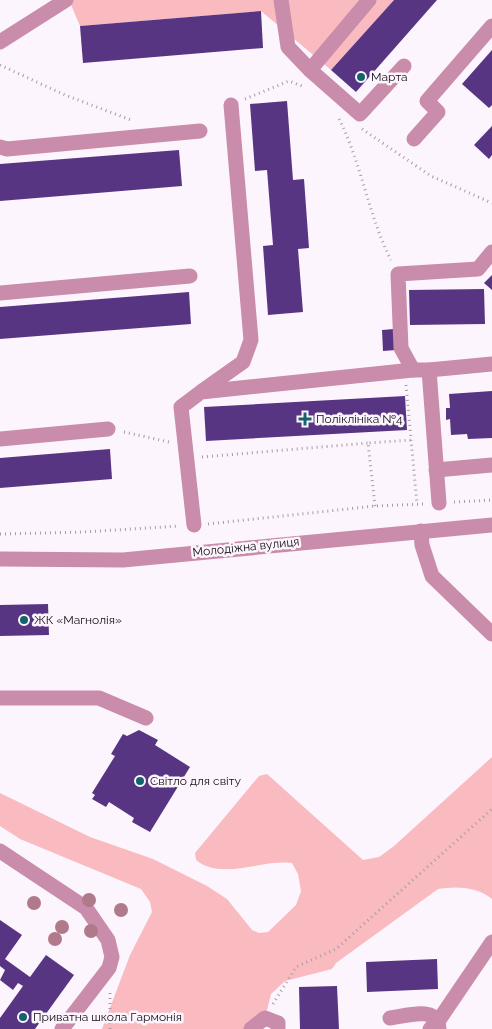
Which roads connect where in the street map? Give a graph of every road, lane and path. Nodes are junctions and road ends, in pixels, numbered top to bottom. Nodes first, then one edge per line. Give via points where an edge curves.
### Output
1 (66, 0) edge
2 (281, 0) edge
3 (369, 0) edge
4 (492, 26) edge
5 (0, 42) edge
6 (0, 65) edge
7 (404, 66) dead end
8 (310, 70) junction
9 (310, 89) dead end
10 (332, 90) junction
11 (231, 105) joint
12 (138, 123) dead end
13 (355, 123) dead end
14 (200, 131) dead end
15 (414, 139) dead end
16 (0, 147) edge
17 (492, 203) edge
18 (492, 252) edge
19 (398, 274) junction
20 (190, 276) dead end
21 (0, 293) edge
22 (492, 364) edge
23 (409, 370) junction
24 (429, 370) junction
25 (201, 392) junction
26 (108, 429) joint
27 (0, 438) edge
28 (412, 440) junction
29 (368, 443) junction
30 (185, 452) junction
31 (492, 465) edge
32 (436, 470) junction
33 (492, 500) edge
34 (439, 503) junction
35 (417, 504) junction
36 (375, 506) junction
37 (194, 525) junction
38 (492, 525) edge
39 (421, 531) junction
40 (0, 534) edge
41 (0, 559) edge
42 (492, 634) edge
43 (0, 698) edge
44 (146, 718) dead end
45 (492, 809) edge
46 (0, 851) edge
47 (492, 942) edge
48 (265, 1018) junction
49 (390, 1018) dead end
50 (436, 1026) edge
51 (62, 1029) edge
52 (251, 1029) edge
53 (278, 1029) edge

1 - 5 street
2 - 8 street via 288,47
3 - 8 street
4 - 15 street via 427,101 438,112
6 - 12 path
7 - 10 street via 360,114
8 - 10 street
9 - 11 path via 289,81
10 - 19 path via 332,105 348,137 380,240
11 - 25 street via 251,340 243,362
13 - 17 path via 431,176
14 - 16 street via 7,149
18 - 19 street via 478,269
19 - 23 street via 401,348
20 - 21 street
22 - 24 street
23 - 24 street
23 - 25 street
23 - 28 path
24 - 32 street
25 - 30 street via 181,407
26 - 27 street
26 - 30 path
28 - 29 path
28 - 35 path
29 - 30 path
29 - 36 path
30 - 37 street
31 - 32 street
32 - 34 street
33 - 34 path
34 - 35 path
35 - 36 path
36 - 37 path
37 - 40 path
38 - 39 street, Молодіжна вулиця
39 - 41 street, Молодіжна вулиця via 123,560
39 - 42 street via 432,576
43 - 44 street via 99,698
45 - 48 path via 336,949 296,967
46 - 51 street via 86,908 108,940 112,957 109,968
47 - 50 street
48 - 52 street
48 - 53 street via 278,1023
49 - 50 street via 424,1013 435,1016

